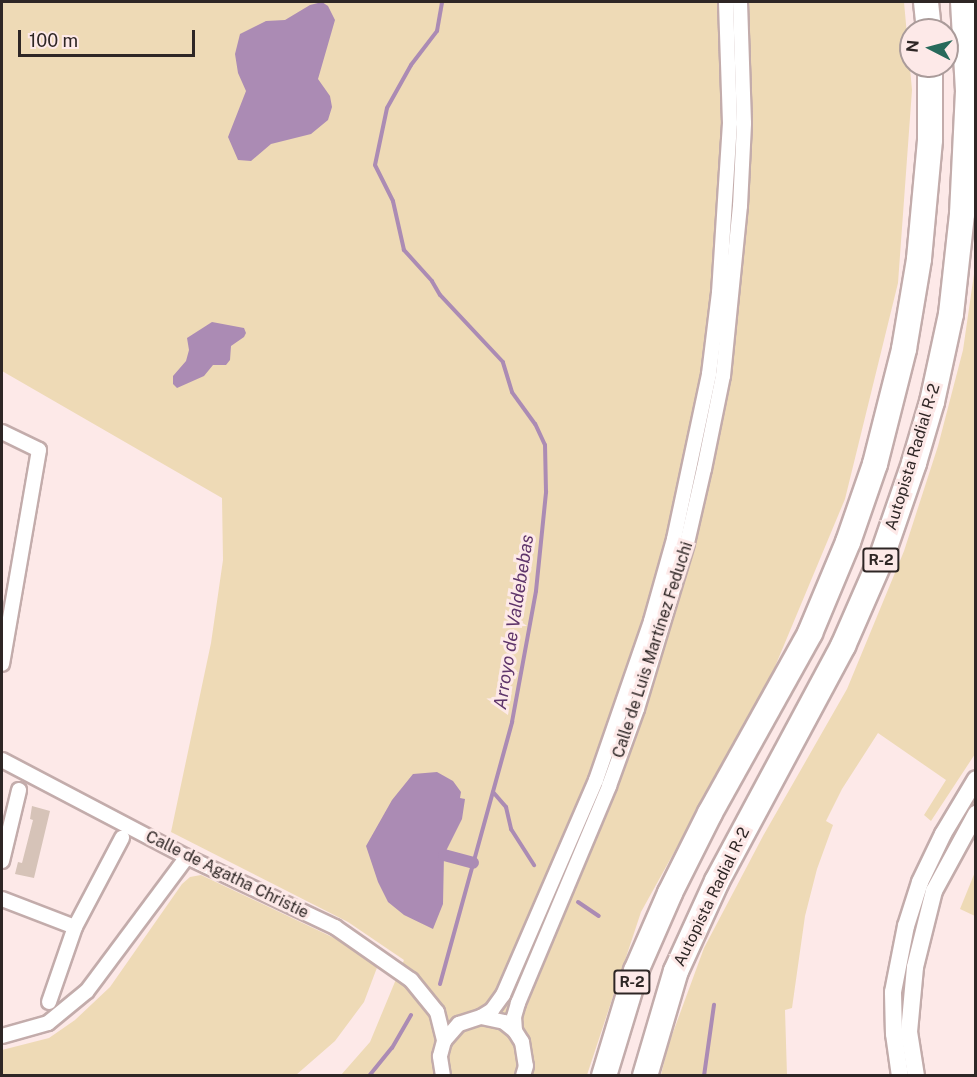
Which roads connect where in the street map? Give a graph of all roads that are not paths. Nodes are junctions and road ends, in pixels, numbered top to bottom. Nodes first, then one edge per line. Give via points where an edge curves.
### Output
1 (726, 2) edge
2 (740, 2) edge
3 (926, 2) edge
4 (963, 2) edge
5 (928, 18) edge
6 (930, 78) edge
7 (2, 432) edge
8 (2, 663) edge
9 (2, 760) edge
10 (975, 779) edge
11 (19, 790) dead end
12 (975, 814) edge
13 (122, 838) dead end
14 (187, 857) junction
15 (2, 861) edge
16 (2, 899) edge
17 (75, 927) junction
18 (49, 1002) dead end
19 (437, 1012) junction
20 (475, 1018) junction
21 (515, 1031) junction
22 (2, 1036) edge
23 (444, 1041) junction
24 (443, 1076) edge
25 (523, 1076) edge
26 (604, 1076) edge
27 (645, 1076) edge
28 (900, 1076) edge
29 (916, 1076) edge

1 - 20 street, Calle de Luis Martínez Feduchi via 730,123 719,293 709,374 674,539 651,621 596,780 503,995 492,1010
2 - 21 street, Calle de Luis Martínez Feduchi via 744,123 740,206 723,376 704,469 687,543 637,709 518,1003
3 - 5 highway
4 - 27 highway, Autopista Radial R-2 / R-2 via 968,91 962,214 951,314 914,463 882,559 843,646 717,881 676,971
6 - 26 highway, Autopista Radial R-2 / R-2 via 930,140 919,259 904,349 875,464 810,633 670,893 636,971
7 - 8 street via 39,450
9 - 14 street, Calle de Agatha Christie
10 - 28 street via 938,843 906,926 893,992
11 - 15 street
12 - 29 street via 934,891 915,967 909,1032
13 - 17 street
14 - 19 street, Calle de Agatha Christie via 335,927 411,980
14 - 22 street via 87,991 48,1023
16 - 17 street
17 - 18 street
19 - 20 street via 451,1018
19 - 23 street, Calle de Agatha Christie
20 - 21 street via 504,1022
20 - 23 street, Calle de Luis Martínez Feduchi via 453,1029
21 - 25 street via 522,1042 526,1066
23 - 24 street, Calle de Agatha Christie via 440,1056

